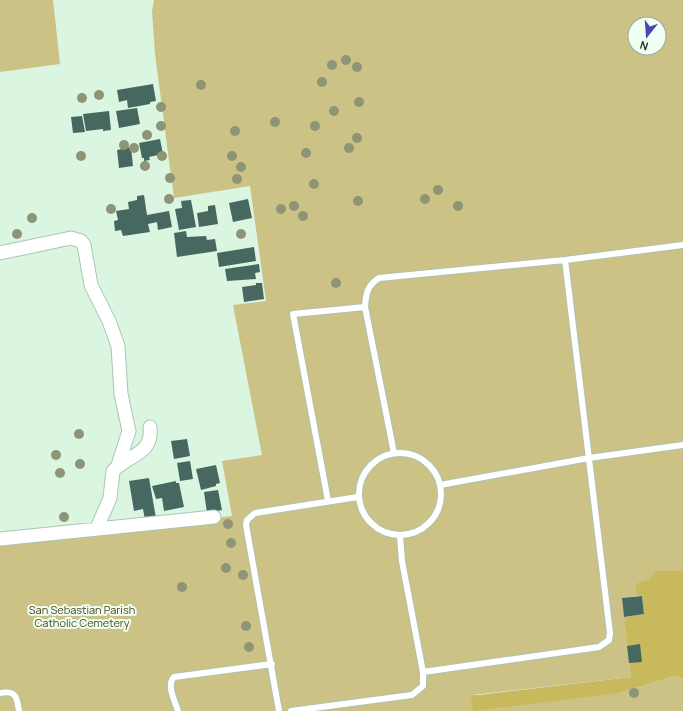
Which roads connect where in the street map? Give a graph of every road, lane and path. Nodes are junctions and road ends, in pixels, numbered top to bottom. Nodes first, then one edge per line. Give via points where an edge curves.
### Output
1 (683, 245) edge
2 (0, 253) edge
3 (565, 260) junction
4 (365, 307) junction
5 (150, 427) dead end
6 (683, 445) edge
7 (394, 453) junction
8 (589, 458) junction
9 (118, 465) junction
10 (440, 485) junction
11 (358, 497) junction
12 (328, 501) junction
13 (214, 517) dead end
14 (97, 528) junction
15 (400, 536) junction
16 (0, 539) edge
17 (272, 664) junction
18 (423, 672) junction
19 (0, 693) edge
20 (19, 711) edge
21 (178, 711) edge
22 (279, 711) edge
23 (291, 711) edge

1 - 3 lane
2 - 9 street via 71,238 81,240 84,245 92,285 118,346 121,394 129,431
3 - 4 lane via 379,278 367,288
3 - 8 lane
4 - 7 lane
4 - 12 lane via 293,314
5 - 9 street via 150,442 146,448
6 - 8 lane
7 - 10 lane via 418,457 436,473
7 - 11 lane via 382,457 364,473 359,484
8 - 10 lane
8 - 18 lane via 609,640 598,647
9 - 14 street via 113,470 110,498
10 - 15 lane via 441,497 432,520 412,534
11 - 12 lane
11 - 15 lane via 367,520 382,531
12 - 17 lane via 255,513 247,520
13 - 14 street
14 - 16 street
15 - 18 lane via 402,560
17 - 21 lane via 174,677 170,687
17 - 22 lane
18 - 23 lane via 423,686 412,695
19 - 20 lane via 14,694 18,699

